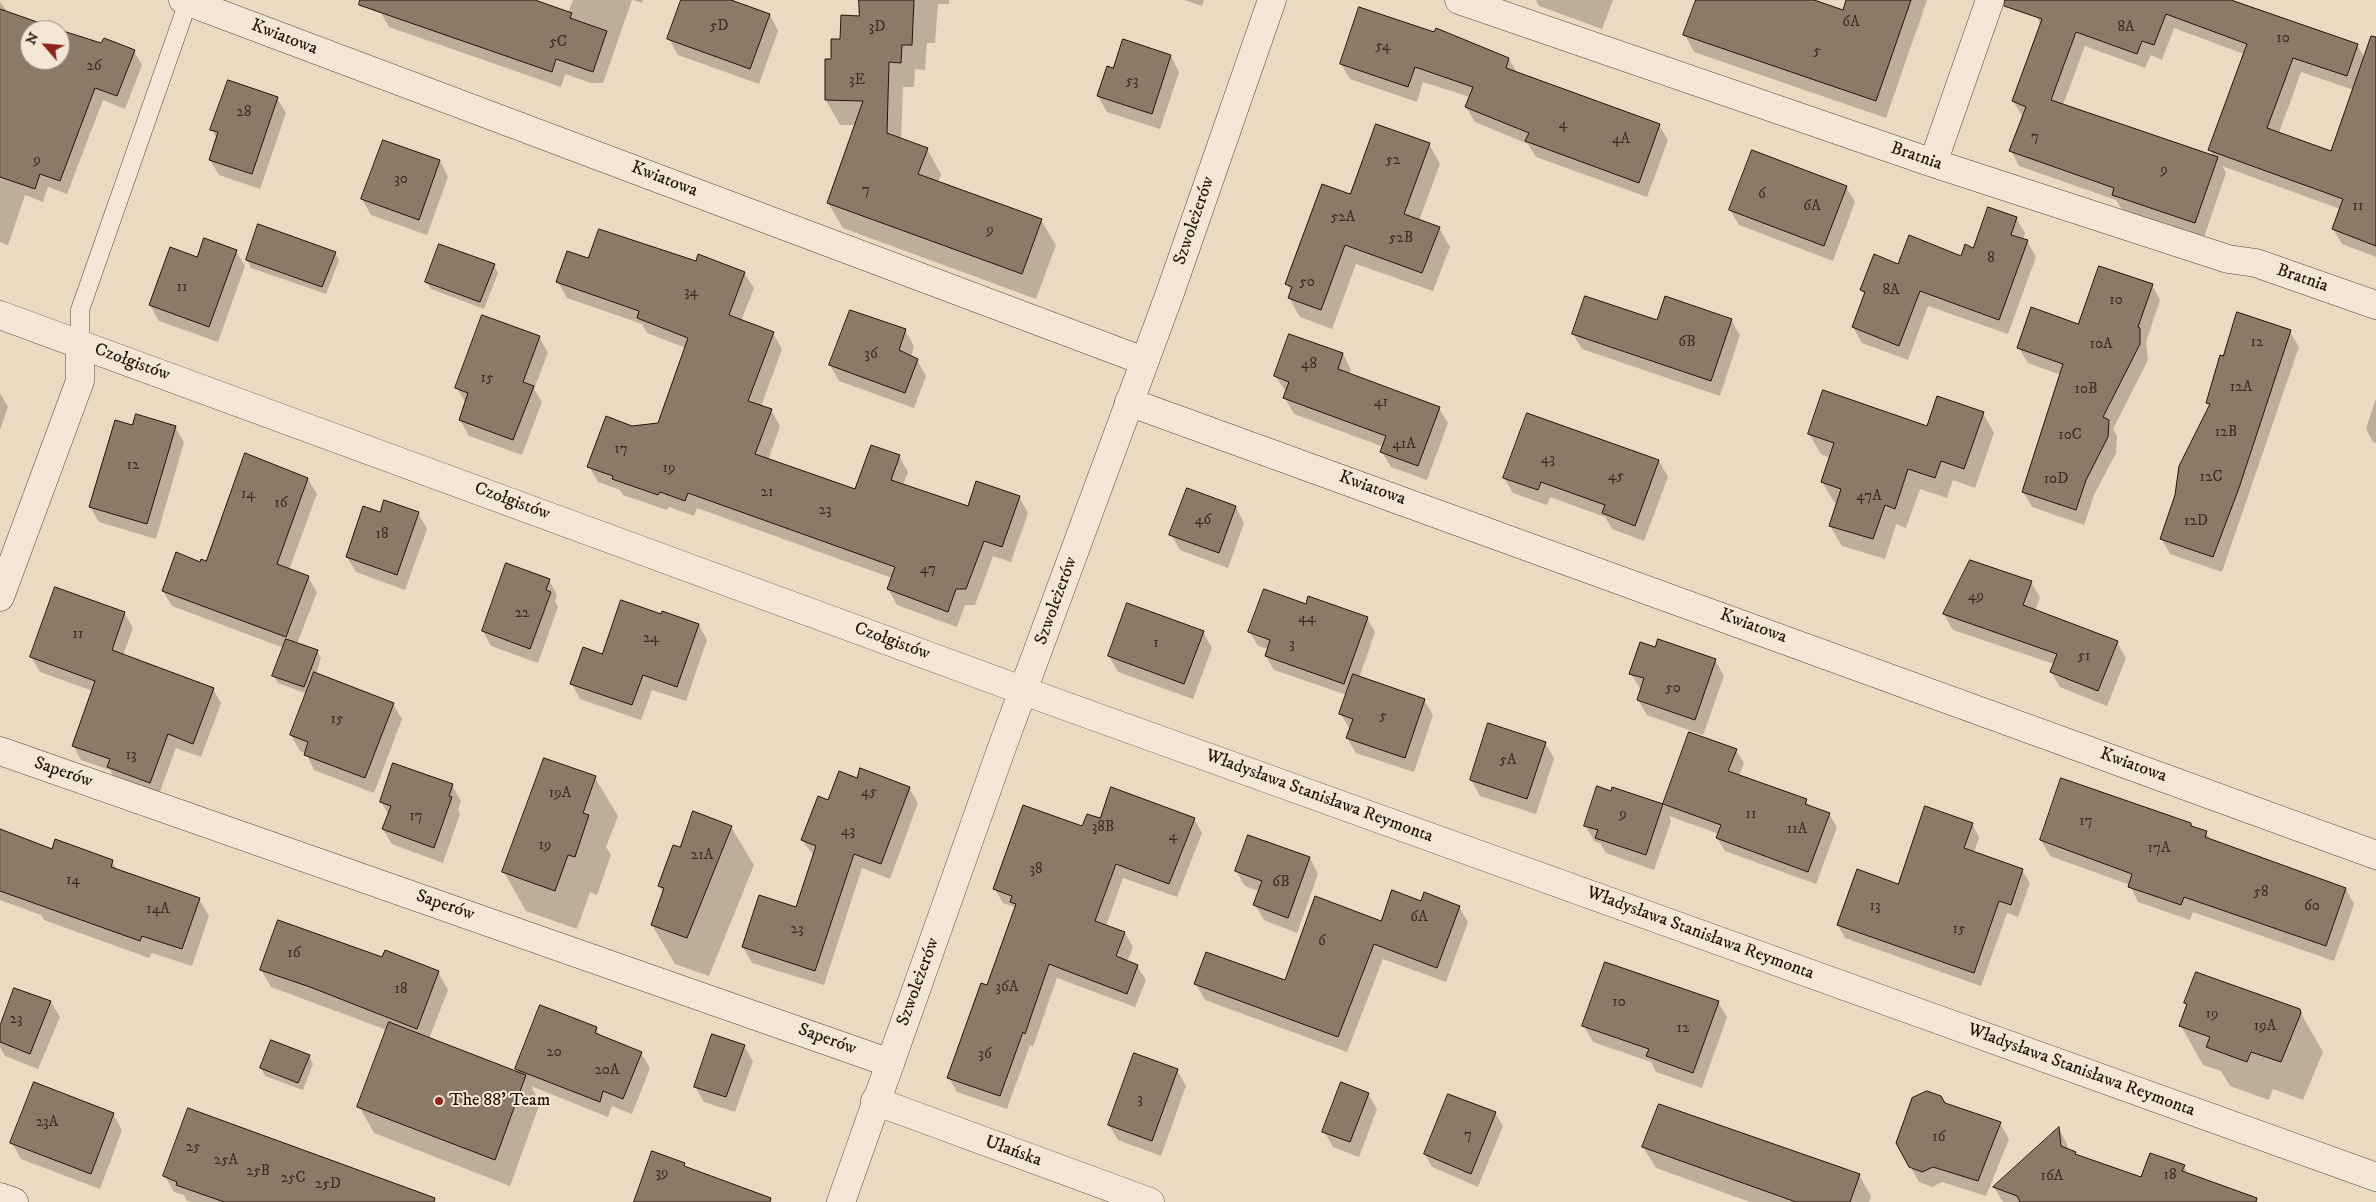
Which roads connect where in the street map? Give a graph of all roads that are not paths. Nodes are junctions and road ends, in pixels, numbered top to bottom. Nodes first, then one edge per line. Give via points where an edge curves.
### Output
1 (1272, 0) edge
2 (1459, 0) edge
3 (1990, 0) edge
4 (186, 1) edge
5 (1933, 163) junction
6 (2376, 305) edge
7 (0, 315) edge
8 (80, 344) junction
9 (1144, 360) junction
10 (1129, 402) junction
11 (0, 597) edge
12 (1024, 690) junction
13 (0, 750) edge
14 (2376, 855) edge
15 (890, 1062) junction
16 (875, 1101) junction
17 (2376, 1177) edge
18 (0, 1197) edge
19 (14, 1202) edge
20 (841, 1202) edge
21 (1150, 1202) edge

1 - 9 street, Szwoleżerów
2 - 5 street, Bratnia
3 - 5 street
4 - 8 lane via 80,310
4 - 9 street, Kwiatowa
5 - 6 street, Bratnia via 2228,259 2256,263
7 - 8 street, Czołgistów
8 - 11 street via 80,381
8 - 12 street, Czołgistów
9 - 10 street, Szwoleżerów
10 - 12 street, Szwoleżerów
10 - 14 street, Kwiatowa
12 - 15 street, Szwoleżerów
12 - 17 street, Władysława Stanisława Reymonta
13 - 15 street, Saperów
15 - 16 street, Szwoleżerów
16 - 20 street, Szwoleżerów
16 - 21 street, Ułańska
18 - 19 street

